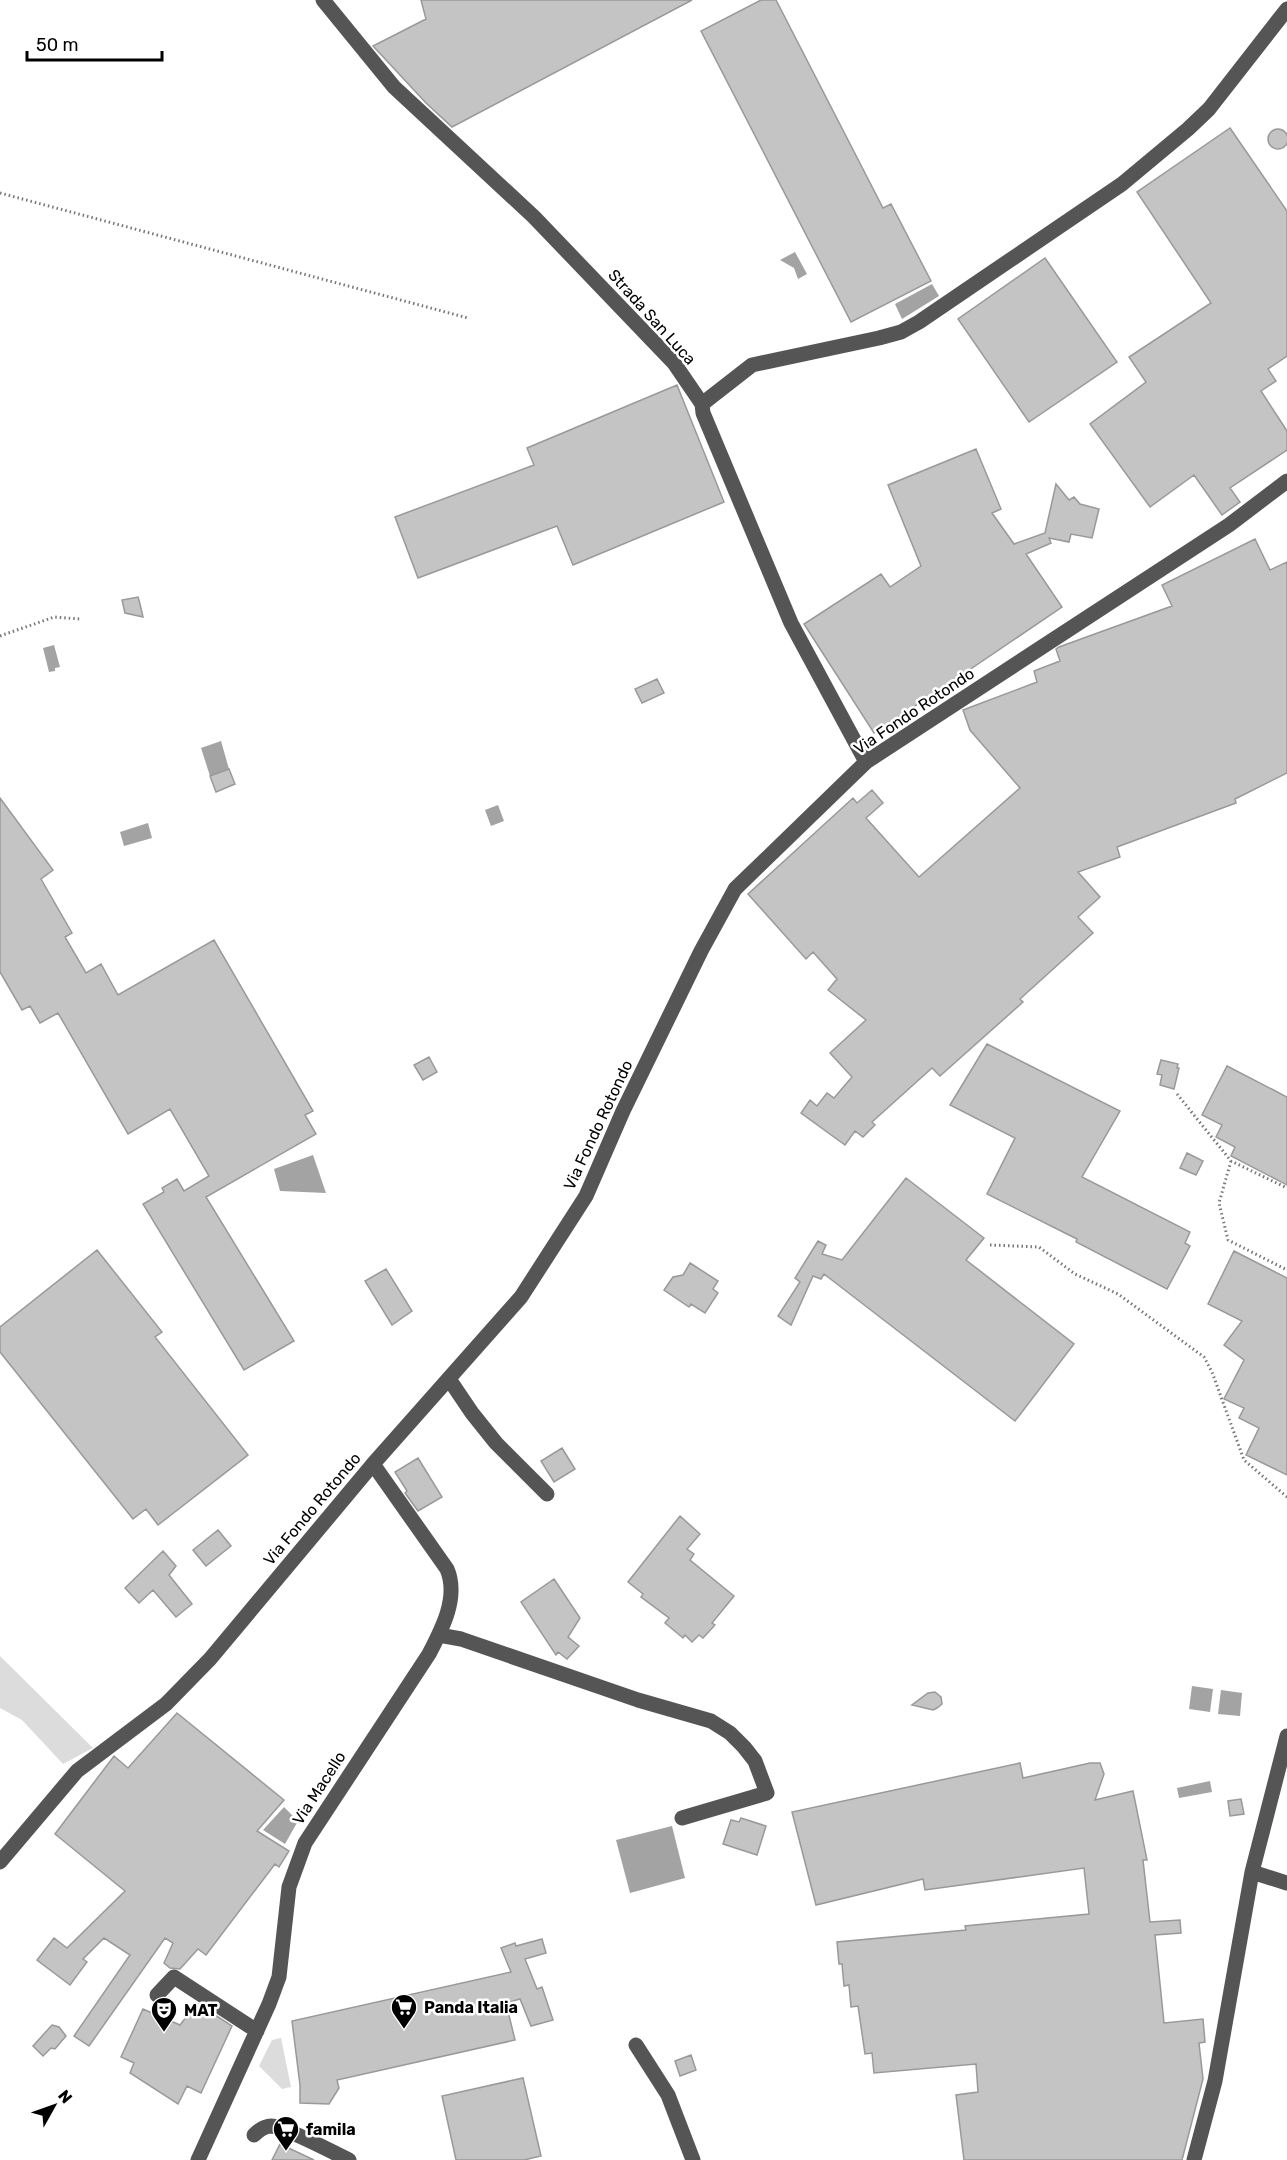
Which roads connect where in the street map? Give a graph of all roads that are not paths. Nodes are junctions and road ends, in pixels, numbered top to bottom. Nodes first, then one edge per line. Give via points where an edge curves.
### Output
1 (323, 0) edge
2 (1287, 9) edge
3 (702, 404) junction
4 (1287, 481) edge
5 (866, 762) junction
6 (449, 1379) junction
7 (373, 1464) junction
8 (547, 1494) dead end
9 (439, 1635) junction
10 (1287, 1736) edge
11 (682, 1818) dead end
12 (0, 1862) edge
13 (1252, 1872) junction
14 (1287, 1883) edge
15 (157, 1995) dead end
16 (257, 2031) junction
17 (636, 2045) dead end
18 (254, 2134) dead end
19 (198, 2160) edge
20 (349, 2160) edge
21 (693, 2160) edge
22 (1194, 2160) edge

1 - 3 street, Strada San Luca via 394,87 534,217 674,363
2 - 3 street via 1209,109 1188,129 1122,184 919,322 879,338 752,365
3 - 5 street, Strada San Luca via 791,623
4 - 5 street, Via Fondo Rotondo via 1219,531
5 - 6 street, Via Fondo Rotondo via 735,889 628,1100 586,1196 521,1298
6 - 7 street, Via Fondo Rotondo
6 - 8 street via 496,1443
7 - 9 street, Via Macello via 450,1574 451,1601
7 - 12 street, Via Fondo Rotondo via 210,1659 166,1704 77,1771
9 - 11 street via 711,1721 730,1733 755,1761 767,1793
9 - 16 street, Via Macello via 305,1843 289,1887 279,1977
10 - 13 street
13 - 14 street
13 - 22 street via 1215,2081
15 - 16 street via 174,1977
16 - 19 street, Via Macello
17 - 21 street via 668,2095
18 - 20 street via 270,2126 282,2129

